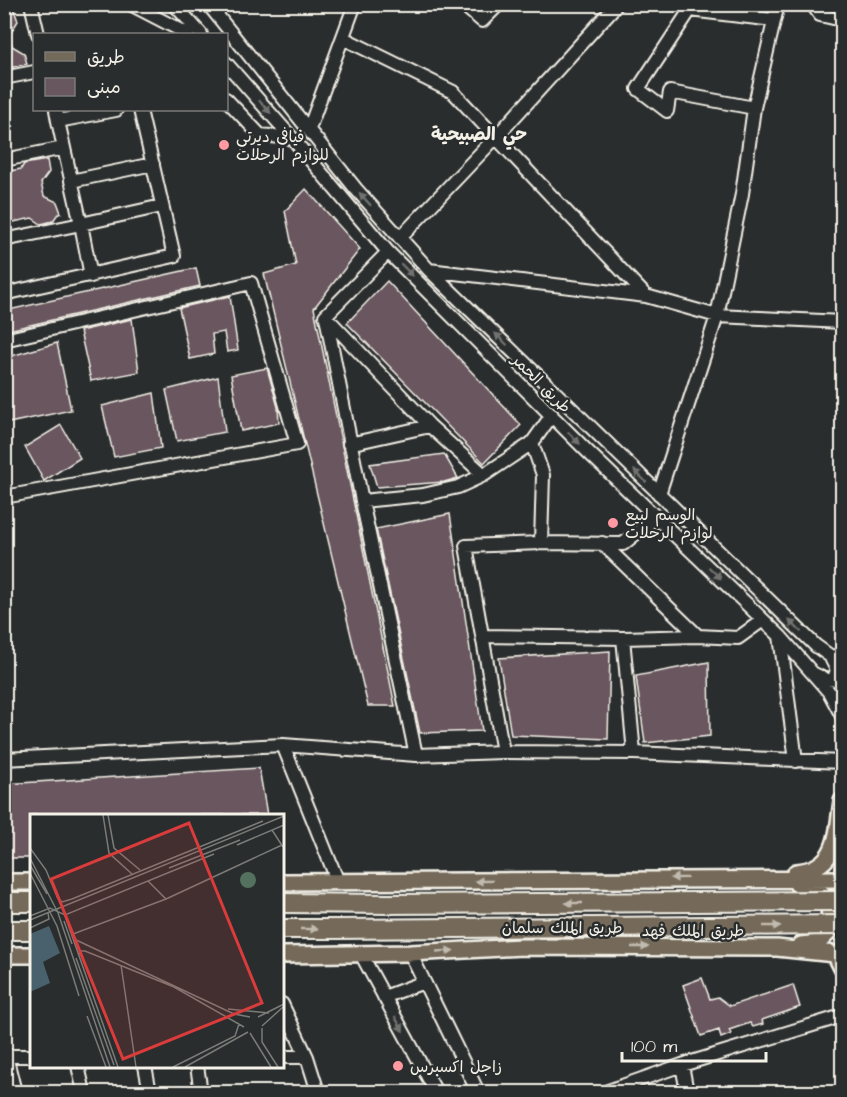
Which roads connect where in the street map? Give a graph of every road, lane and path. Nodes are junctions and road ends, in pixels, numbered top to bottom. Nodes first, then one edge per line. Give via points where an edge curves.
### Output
1 (31, 4) edge
2 (130, 4) edge
3 (174, 4) edge
4 (208, 4) edge
5 (355, 4) edge
6 (462, 4) edge
7 (499, 4) edge
8 (617, 4) edge
9 (778, 4) edge
10 (816, 4) edge
11 (774, 20) junction
12 (843, 20) edge
13 (38, 33) edge
14 (186, 33) edge
15 (200, 33) edge
16 (343, 38) junction
17 (228, 65) edge
18 (33, 72) edge
19 (4, 78) edge
20 (228, 101) edge
21 (754, 108) junction
22 (106, 111) edge
23 (140, 111) edge
24 (57, 116) edge
25 (309, 129) junction
26 (496, 137) junction
27 (292, 138) junction
28 (64, 148) junction
29 (4, 160) edge
30 (153, 164) junction
31 (71, 181) junction
32 (162, 206) junction
33 (81, 224) junction
34 (400, 238) junction
35 (4, 240) edge
36 (388, 252) junction
37 (429, 270) junction
38 (92, 276) junction
39 (4, 294) edge
40 (646, 296) junction
41 (325, 316) junction
42 (717, 316) junction
43 (843, 322) edge
44 (4, 340) edge
45 (552, 416) junction
46 (430, 426) junction
47 (532, 443) junction
48 (349, 444) junction
49 (484, 475) junction
50 (659, 494) junction
51 (4, 497) edge
52 (362, 501) junction
53 (656, 517) junction
54 (541, 543) junction
55 (602, 543) junction
56 (763, 620) junction
57 (482, 636) junction
58 (698, 636) junction
59 (780, 636) junction
60 (622, 638) junction
61 (836, 656) edge
62 (813, 674) junction
63 (843, 716) edge
64 (283, 745) junction
65 (503, 752) junction
66 (633, 753) junction
67 (416, 755) junction
68 (4, 759) edge
69 (796, 761) junction
70 (843, 762) edge
71 (843, 801) edge
72 (709, 878) junction
73 (843, 879) edge
74 (4, 882) edge
75 (30, 882) edge
76 (284, 882) edge
77 (338, 882) junction
78 (284, 897) edge
79 (843, 901) edge
80 (4, 902) edge
81 (30, 902) edge
82 (284, 903) edge
83 (388, 904) junction
84 (843, 925) edge
85 (284, 929) edge
86 (4, 930) edge
87 (30, 930) edge
88 (777, 948) junction
89 (410, 953) junction
90 (361, 954) junction
91 (30, 955) edge
92 (284, 955) edge
93 (4, 956) edge
94 (843, 968) edge
95 (424, 982) junction
96 (384, 997) junction
97 (284, 1008) edge
98 (843, 1016) edge
99 (5, 1056) edge
100 (30, 1056) edge
101 (284, 1057) edge
102 (307, 1057) junction
103 (682, 1065) junction
104 (78, 1067) edge
105 (145, 1067) edge
106 (197, 1067) edge
107 (15, 1092) edge
108 (84, 1092) edge
109 (150, 1092) edge
110 (201, 1092) edge
111 (318, 1092) edge
112 (436, 1092) edge
113 (478, 1092) edge
114 (605, 1092) edge
115 (687, 1092) edge

1 - 13 street
2 - 14 street
3 - 15 street
4 - 25 street, طريق الحمر
5 - 16 street
6 - 7 street via 482,21
8 - 26 street
9 - 11 street
10 - 12 street via 820,15
11 - 21 street
11 - 21 street via 690,10 638,89 667,111 670,92
16 - 25 street
16 - 26 street via 453,92
17 -> 27 street, طريق الحمر
18 - 19 street
20 - 27 street via 260,135
21 - 42 street via 742,194
22 - 24 street
23 - 30 street
24 - 28 street
34 -> 25 street, طريق الحمر
26 - 34 street
26 - 40 street
27 - 36 street, طريق الحمر
28 - 29 street
28 - 31 street
30 - 31 street
30 - 32 street
31 - 33 street
32 - 33 street
32 - 38 street via 174,256
33 - 35 street
33 - 38 street
34 - 37 street, طريق الحمر
36 - 41 street
36 -> 45 street, طريق الحمر
37 - 40 street
50 -> 37 street, طريق الحمر
38 - 39 street
40 - 42 street
41 - 46 street
41 - 48 street
42 - 43 street
42 - 50 street
44 - 51 street via 250,283 297,444
45 - 47 street
45 -> 53 street, طريق الحمر
46 - 48 street
46 - 49 street
47 - 49 street
47 - 54 street via 543,475
48 - 52 street
49 - 52 street via 458,487 423,495
61 -> 50 street, طريق الحمر via 816,645
52 - 67 street
53 - 55 street via 623,544
53 -> 56 street, طريق الحمر
54 - 55 street
54 - 57 street via 466,546
55 - 58 street
56 - 58 street via 738,638
56 - 59 street, طريق الحمر
57 - 60 street
57 - 65 street
58 - 60 street
59 - 62 street, طريق الحمر
59 - 69 street
60 - 66 street
61 - 62 street via 834,679
62 - 63 street, طريق الحمر
64 - 67 street
64 - 68 street
64 - 77 street
65 - 66 street
65 - 67 street
66 - 69 street
69 - 70 street
71 - 72 main road via 834,849 809,871
72 - 73 main road
72 -> 77 main road
72 - 88 main road via 790,883 824,894 830,910 830,931 818,943
74 - 75 main road
76 - 77 main road
78 - 83 main road
79 -> 83 highway, طريق الملك سلمان, bridge
80 - 81 highway
82 - 83 highway, طريق الملك سلمان
85 -> 84 highway, طريق الملك سلمان, bridge
86 - 87 highway
89 -> 88 main road, طريق الملك فهد via 522,947
88 - 94 main road, طريق الملك فهد via 835,954
89 - 90 main road, طريق الملك فهد
89 - 95 street
90 - 92 main road, طريق الملك فهد
90 - 96 street
91 - 93 main road
95 - 96 street
95 - 113 street
96 -> 112 street
97 - 102 street
98 - 103 street
99 - 100 street
99 - 107 street
101 - 102 street
102 - 111 street
103 - 114 street
103 - 115 street
104 - 108 street
105 - 109 street
106 - 110 street

